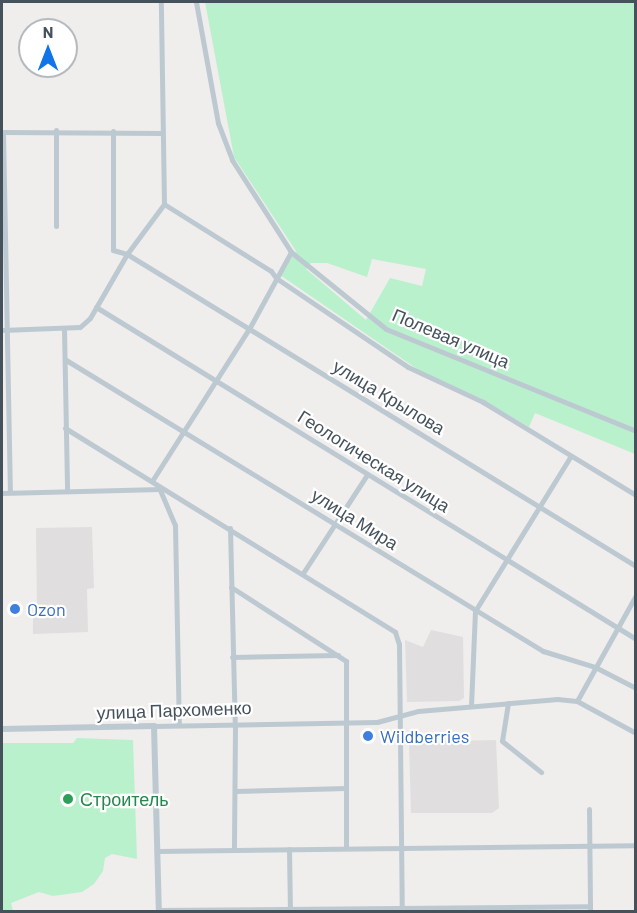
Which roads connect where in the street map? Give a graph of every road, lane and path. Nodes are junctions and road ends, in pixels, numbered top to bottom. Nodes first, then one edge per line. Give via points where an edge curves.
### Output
1 (161, 2) edge
2 (196, 2) edge
3 (56, 130) junction
4 (113, 131) junction
5 (2, 132) edge
6 (162, 133) junction
7 (164, 204) junction
8 (56, 226) dead end
9 (291, 252) junction
10 (127, 254) junction
11 (276, 278) junction
12 (96, 307) junction
13 (249, 328) junction
14 (64, 329) junction
15 (4, 330) edge
16 (66, 360) junction
17 (216, 378) junction
18 (65, 428) junction
19 (183, 430) junction
20 (636, 431) edge
21 (570, 457) junction
22 (367, 475) junction
23 (152, 481) junction
24 (161, 489) junction
25 (67, 491) junction
26 (10, 492) junction
27 (2, 493) edge
28 (636, 495) edge
29 (538, 505) junction
30 (332, 523) junction
31 (230, 528) junction
32 (505, 560) junction
33 (636, 566) edge
34 (303, 573) junction
35 (231, 587) junction
36 (636, 595) edge
37 (475, 611) junction
38 (618, 627) junction
39 (636, 639) edge
40 (338, 654) junction
41 (232, 657) junction
42 (595, 667) junction
43 (636, 688) edge
44 (577, 701) junction
45 (508, 703) junction
46 (471, 706) junction
47 (400, 718) junction
48 (347, 722) junction
49 (234, 723) junction
50 (179, 725) junction
51 (154, 726) junction
52 (2, 729) edge
53 (636, 733) edge
54 (541, 772) dead end
55 (346, 788) junction
56 (235, 791) junction
57 (589, 809) dead end
58 (636, 845) edge
59 (588, 846) junction
60 (346, 848) junction
61 (402, 848) junction
62 (234, 849) junction
63 (289, 849) junction
64 (158, 851) junction
65 (402, 909) edge
66 (590, 909) edge
67 (290, 910) edge
68 (159, 911) edge

1 - 6 street
2 - 9 street, Полевая улица via 218,123 232,160
3 - 4 street
3 - 5 street
3 - 8 street
4 - 6 street
4 - 10 street via 113,250
5 - 15 street
6 - 7 street
7 - 10 street
7 - 11 street via 272,271
9 - 11 street
9 - 20 street, Полевая улица via 386,329
10 - 12 street
10 - 13 street, улица Крылова
11 - 13 street
11 - 21 street via 408,367 483,402
12 - 14 street via 80,327
12 - 17 street, Геологическая улица
13 - 17 street
13 - 29 street, улица Крылова
14 - 15 street
14 - 16 street
15 - 26 street
16 - 18 street
16 - 19 street, улица Мира
17 - 19 street
17 - 22 street, Геологическая улица
18 - 23 street
18 - 25 street
19 - 23 street
19 - 30 street, улица Мира
21 - 28 street
21 - 29 street
22 - 30 street
22 - 32 street, Геологическая улица
23 - 24 street
24 - 25 street
24 - 31 street
24 - 50 street via 175,525
25 - 26 street
26 - 27 street
29 - 32 street
29 - 33 street, улица Крылова
30 - 34 street
30 - 37 street, улица Мира
31 - 34 street
31 - 35 street
32 - 37 street
32 - 38 street, Геологическая улица
34 - 47 street via 395,632 399,644
35 - 40 street
35 - 41 street
36 - 38 street
37 - 42 street, улица Мира via 543,651
37 - 46 street
38 - 39 street, Геологическая улица
38 - 42 street
40 - 41 street
40 - 48 street via 346,662
41 - 49 street
42 - 43 street, улица Мира
42 - 44 street
44 - 45 street, улица Пархоменко
44 - 53 street
45 - 46 street, улица Пархоменко
45 - 54 street via 502,741
46 - 47 street, улица Пархоменко via 418,711
47 - 48 street, улица Пархоменко
47 - 61 street
48 - 49 street, улица Пархоменко
48 - 55 street
49 - 50 street, улица Пархоменко
49 - 56 street
50 - 51 street, улица Пархоменко
51 - 52 street, улица Пархоменко
51 - 64 street
55 - 56 street
55 - 60 street
56 - 62 street
57 - 59 street
58 - 59 street
59 - 61 street
59 - 66 street
60 - 61 street
60 - 63 street
61 - 65 street
62 - 63 street
62 - 64 street
63 - 67 street
64 - 68 street
65 - 66 street
65 - 67 street
67 - 68 street

